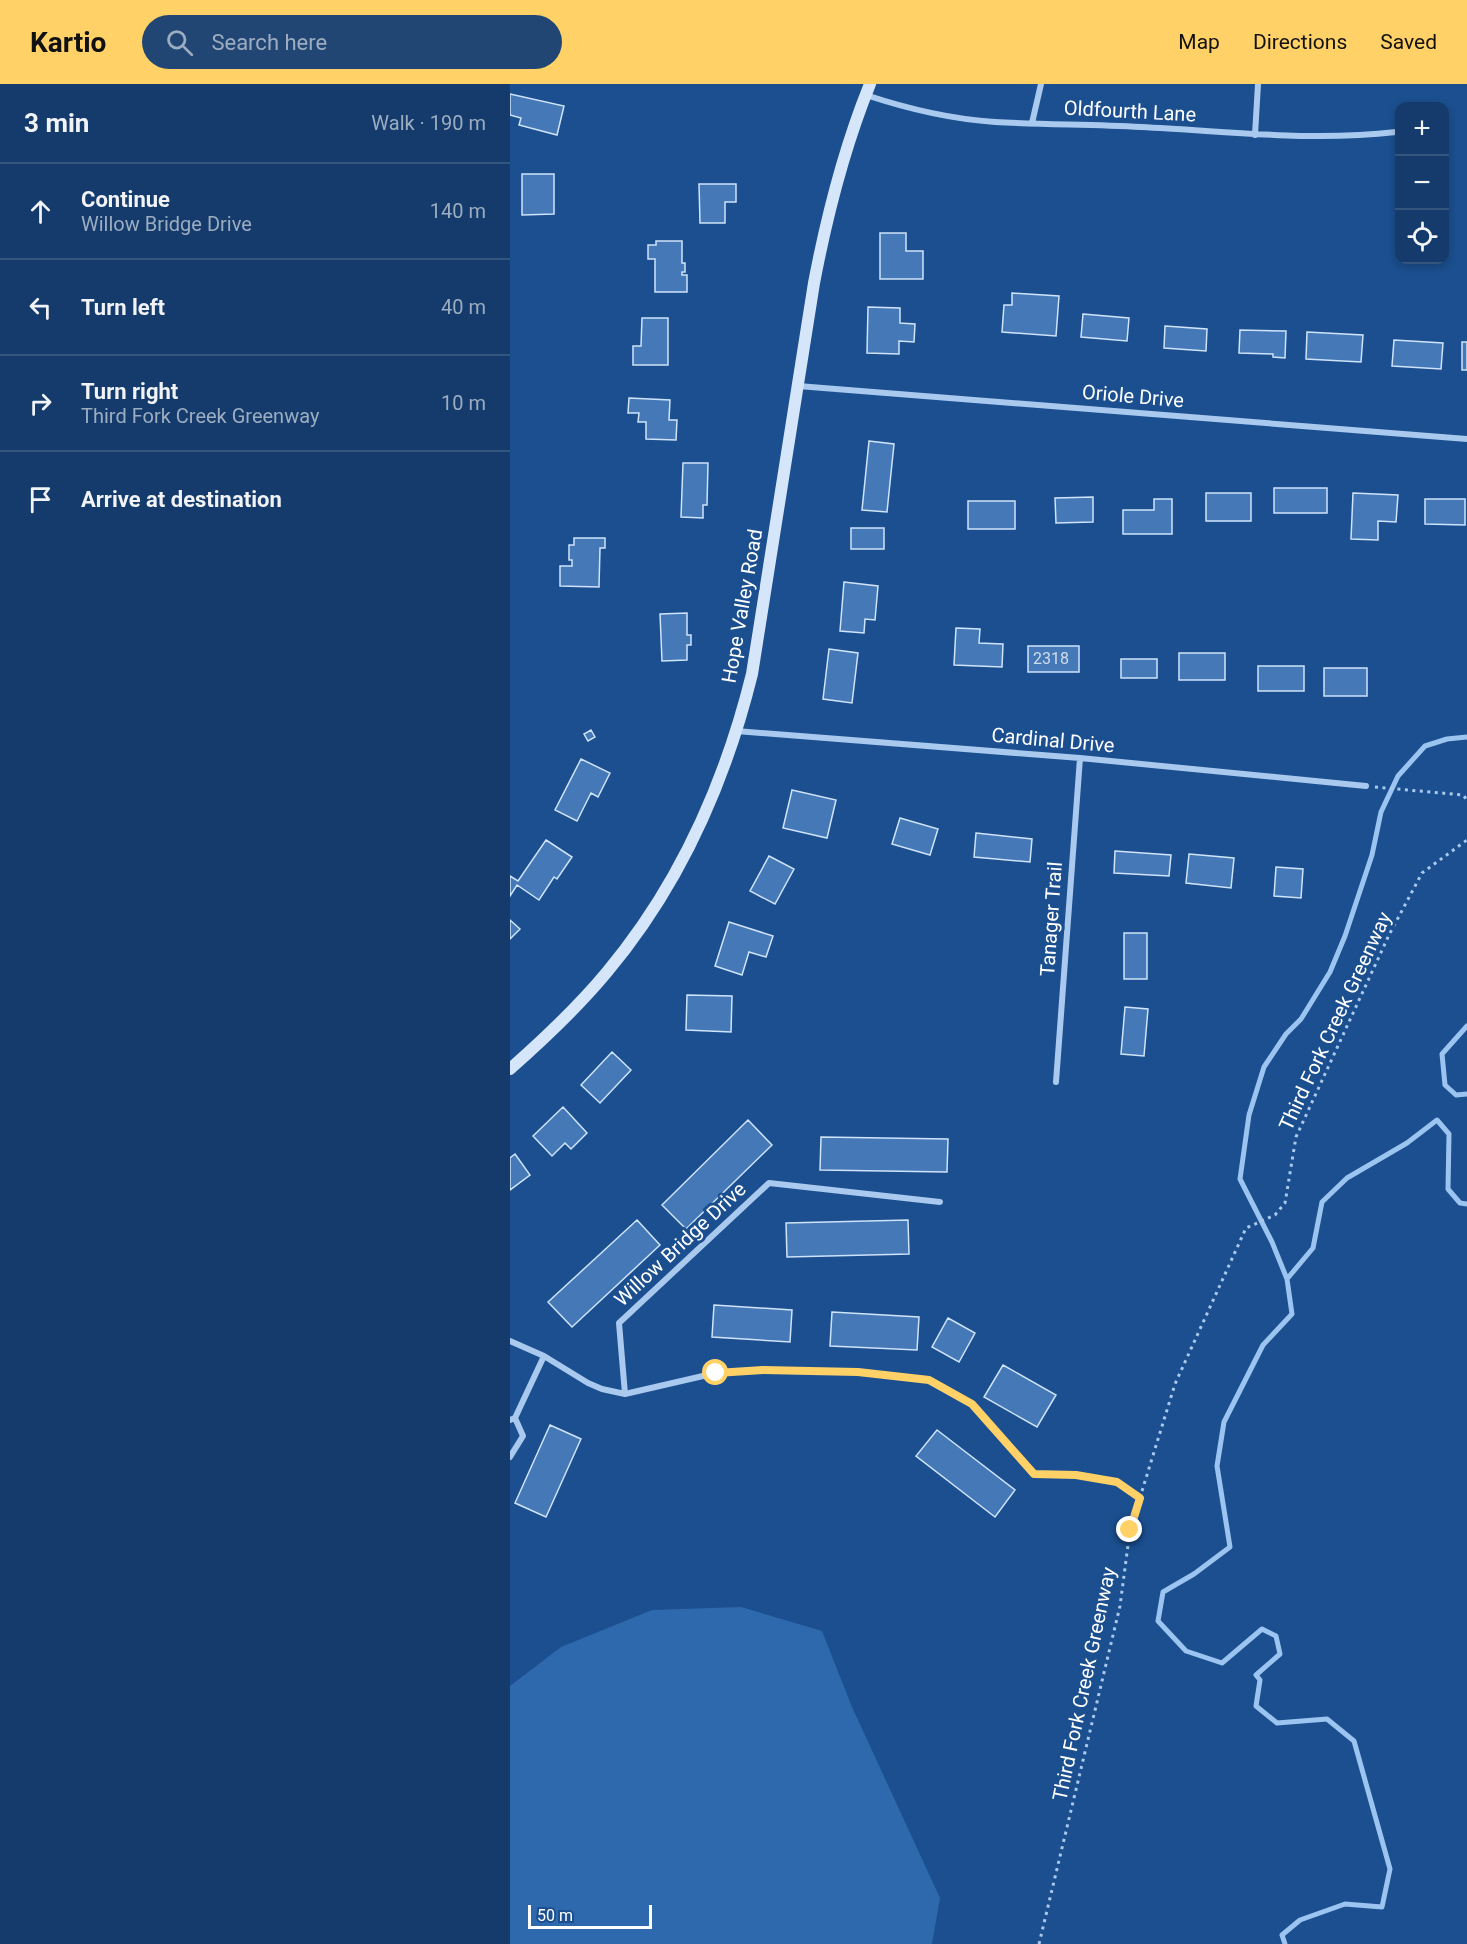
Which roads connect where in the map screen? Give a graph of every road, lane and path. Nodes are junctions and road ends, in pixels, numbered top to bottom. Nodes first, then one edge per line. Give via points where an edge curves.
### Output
1 (1041, 84) edge
2 (1258, 84) edge
3 (868, 89) edge
4 (1032, 123) junction
5 (1395, 132) edge
6 (1255, 135) junction
7 (797, 386) junction
8 (1467, 439) edge
9 (736, 731) junction
10 (1080, 758) junction
11 (1366, 786) joint
12 (1467, 800) edge
13 (1467, 840) edge
14 (510, 1069) edge
15 (1056, 1082) dead end
16 (940, 1202) dead end
17 (510, 1341) edge
18 (544, 1356) junction
19 (625, 1394) junction
20 (512, 1419) edge
21 (510, 1457) edge
22 (1034, 1474) joint
23 (1140, 1498) junction
24 (1040, 1944) edge

1 - 4 street
2 - 6 street
3 - 4 street, Oldfourth Lane via 904,107 953,117
3 - 7 main road, Hope Valley Road via 825,225
4 - 6 street, Oldfourth Lane
5 - 6 street, Oldfourth Lane via 1355,137
7 - 8 street, Oriole Drive
7 - 9 main road, Hope Valley Road via 758,641
9 - 10 street, Cardinal Drive
9 - 14 main road, Hope Valley Road via 714,795 652,911 581,1002
10 - 11 street, Cardinal Drive
10 - 15 street, Tanager Trail
11 - 12 path via 1462,795
13 - 23 path, Third Fork Creek Greenway via 1422,873 1389,935 1296,1137 1285,1203 1275,1215 1246,1228 1175,1384
16 - 19 street, Willow Bridge Drive via 769,1183 619,1323
17 - 18 street
18 - 19 street via 588,1383
18 - 20 street
19 - 22 street via 716,1373 763,1370 858,1372 929,1380 972,1404
20 - 21 street via 523,1436
22 - 23 path via 1076,1475 1117,1482
23 - 24 path, Third Fork Creek Greenway via 1130,1530 1120,1606

